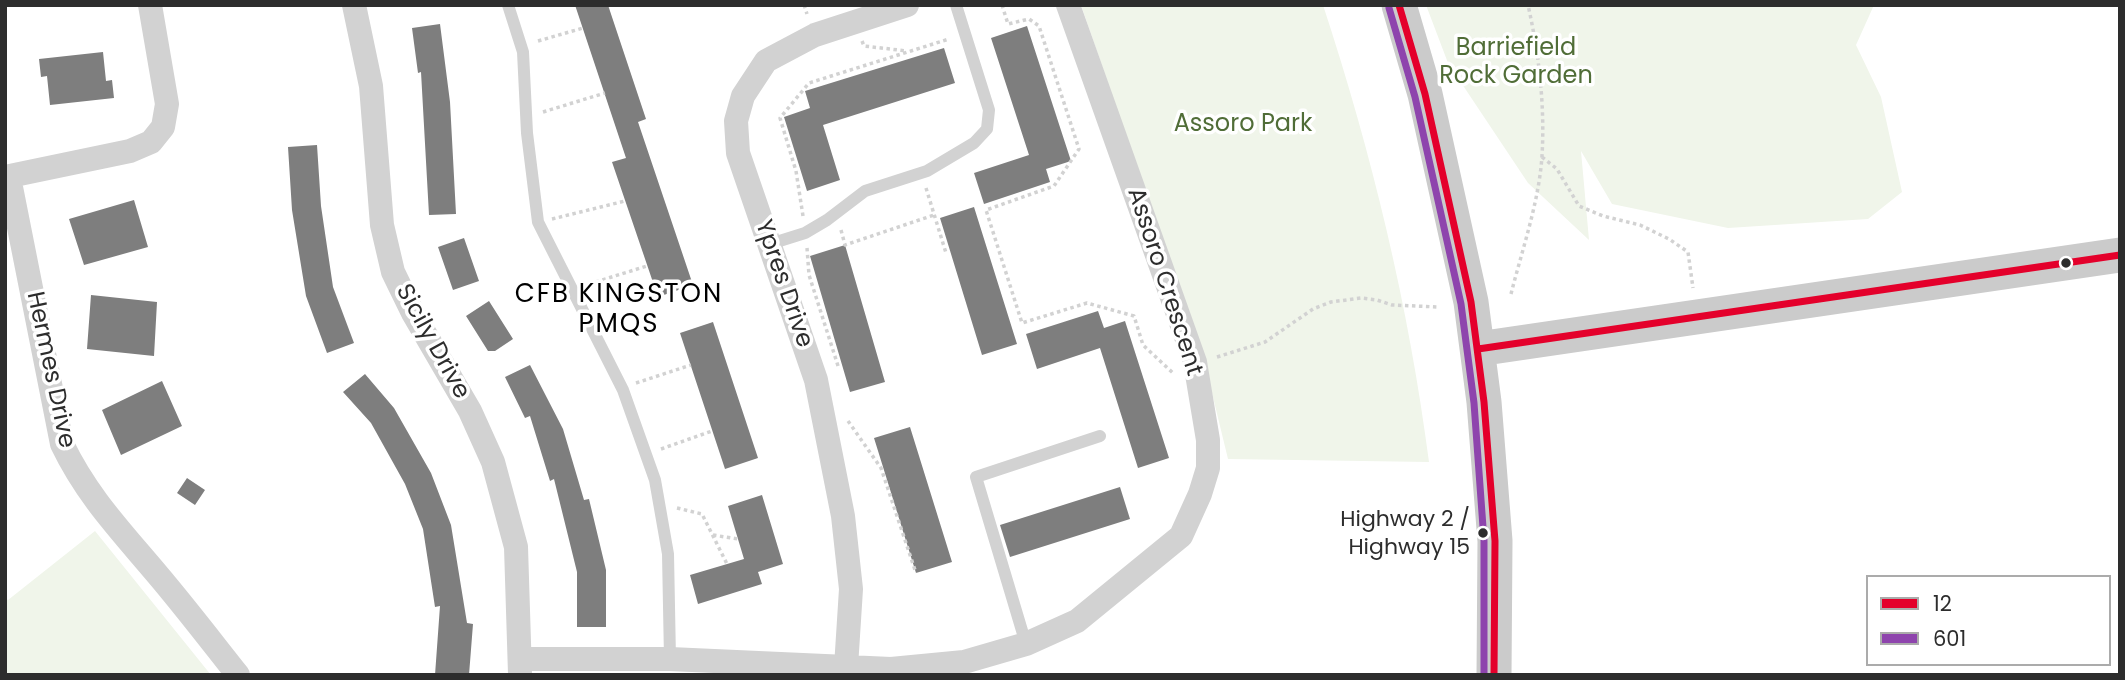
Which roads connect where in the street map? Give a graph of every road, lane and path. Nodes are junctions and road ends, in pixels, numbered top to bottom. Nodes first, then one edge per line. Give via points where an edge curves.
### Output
1 (150, 5) edge
2 (354, 5) edge
3 (508, 5) edge
4 (908, 5) edge
5 (956, 5) edge
6 (1002, 5) edge
7 (1069, 5) edge
8 (1399, 5) edge
9 (1528, 5) edge
10 (855, 23) junction
11 (583, 28) dead end
12 (966, 34) junction
13 (521, 46) junction
14 (909, 51) junction
15 (605, 93) dead end
16 (526, 118) junction
17 (1542, 157) junction
18 (921, 173) junction
19 (7, 177) edge
20 (625, 201) dead end
21 (934, 215) junction
22 (538, 222) junction
23 (804, 223) dead end
24 (806, 242) dead end
25 (770, 244) junction
26 (845, 245) dead end
27 (946, 253) dead end
28 (2120, 255) edge
29 (647, 266) dead end
30 (571, 290) junction
31 (1511, 294) dead end
32 (1438, 307) dead end
33 (1698, 318) junction
34 (1478, 349) junction
35 (691, 365) dead end
36 (1195, 365) junction
37 (839, 370) dead end
38 (622, 388) junction
39 (847, 420) dead end
40 (712, 431) dead end
41 (1100, 436) dead end
42 (646, 455) junction
43 (660, 504) junction
44 (713, 536) junction
45 (738, 539) dead end
46 (727, 564) dead end
47 (916, 573) dead end
48 (1026, 644) junction
49 (670, 659) junction
50 (520, 667) edge
51 (846, 667) junction
52 (238, 675) edge
53 (1494, 675) edge

1 - 19 street via 167,104 163,127 151,142 130,151
2 - 50 street, Sicily Drive via 371,86 382,225 393,272 470,411 493,463 516,547
3 - 13 lane
4 - 10 street, Ypres Drive
5 - 12 lane
6 - 36 path via 1008,24 1029,19 1039,26 1079,149 1054,186 986,210 1022,323 1087,303 1134,316 1143,345 1174,374
7 - 36 street, Assoro Crescent
8 - 34 main road via 1447,185
9 - 17 path via 1536,45
10 - 14 path via 864,46
10 - 25 street, Ypres Drive via 815,35 766,61 743,96 736,121 738,153
11 - 13 path
12 - 14 path
12 - 18 lane via 989,110 987,129 974,143
13 - 16 lane
14 - 23 path via 809,83 780,118 796,171
15 - 16 path
16 - 22 lane
17 - 31 path
17 - 33 path via 1557,169 1580,206 1640,225 1688,252
18 - 21 path
18 - 25 lane via 865,191 805,233
19 - 52 street, Hermes Drive via 62,444 97,505
20 - 22 path
21 - 26 path
21 - 27 path
22 - 30 lane
24 - 37 path via 809,275
25 - 51 street, Ypres Drive via 816,380 844,516 851,589
28 - 33 main road
29 - 30 path
30 - 38 lane
32 - 36 path via 1361,298 1331,302 1265,342
33 - 34 main road
34 - 53 main road via 1495,541
35 - 38 path
36 - 48 street, Assoro Crescent via 1208,439 1208,468 1181,536 1077,621
38 - 42 lane
39 - 47 path via 881,468
40 - 42 path
41 - 48 lane via 976,477
42 - 43 lane
43 - 44 path via 702,514
43 - 49 lane via 668,554
44 - 45 path
44 - 46 path
48 - 51 street, Assoro Crescent via 964,662
49 - 50 street, Assoro Crescent
49 - 51 street, Assoro Crescent

